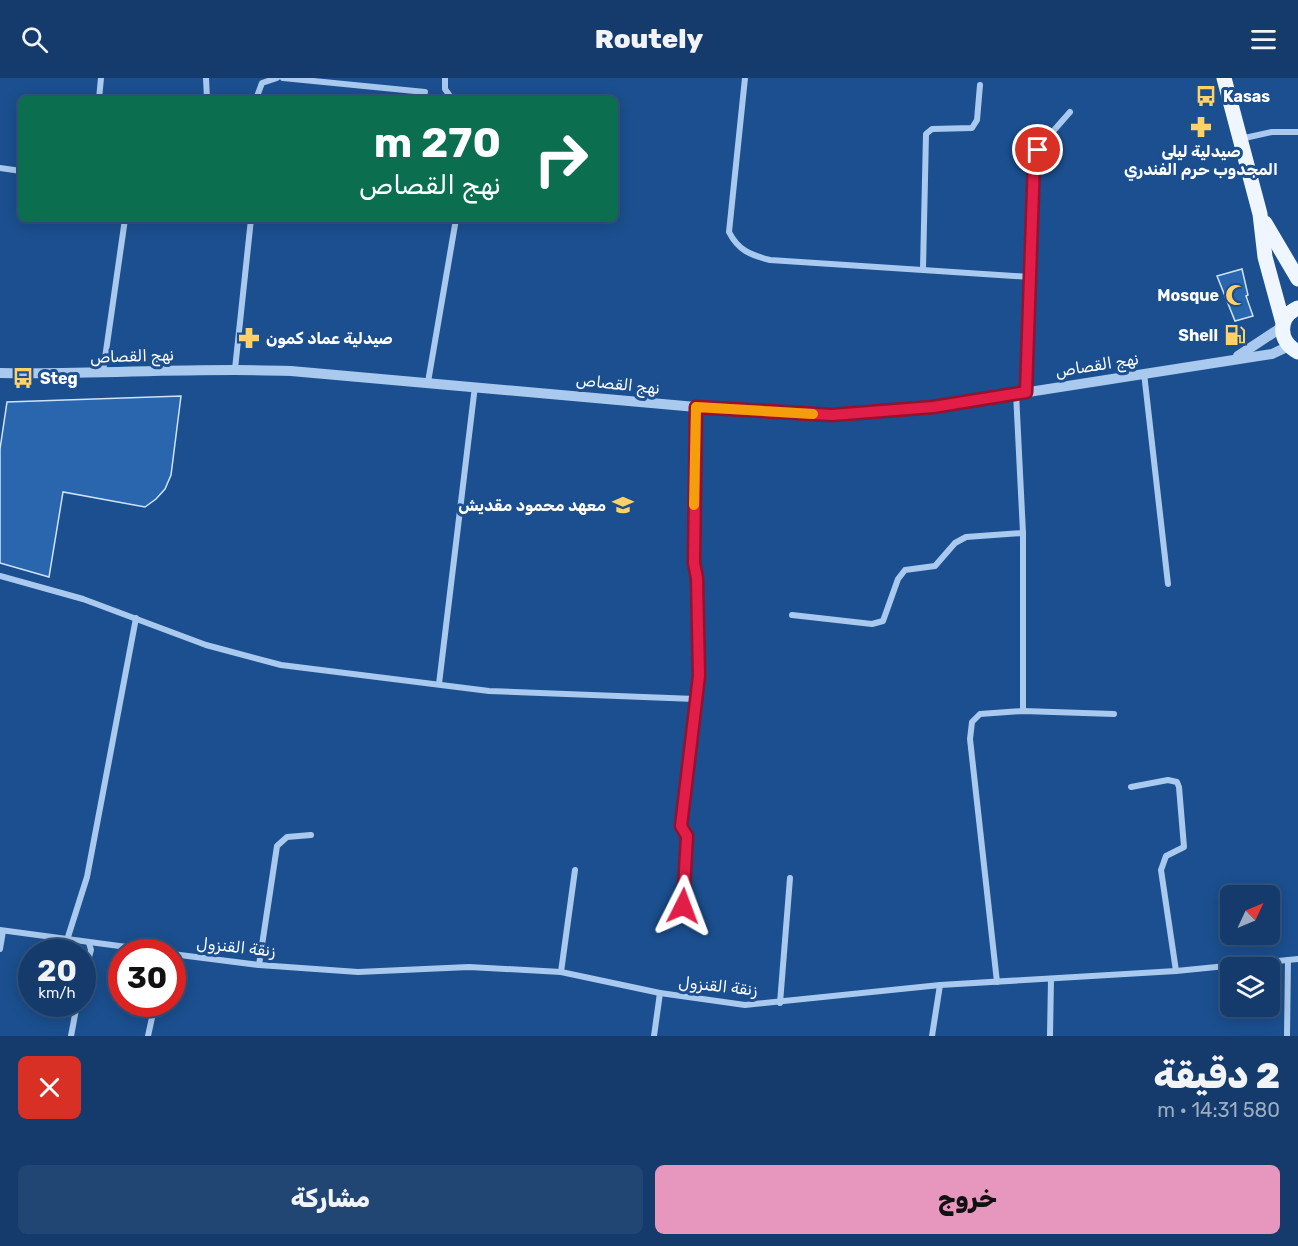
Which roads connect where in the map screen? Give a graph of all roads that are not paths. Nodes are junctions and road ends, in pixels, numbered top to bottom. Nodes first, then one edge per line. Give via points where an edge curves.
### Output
1 (101, 78) edge
2 (206, 78) edge
3 (278, 78) edge
4 (283, 78) edge
5 (445, 78) edge
6 (745, 78) edge
7 (1224, 78) edge
8 (980, 86) dead end
9 (425, 92) dead end
10 (99, 96) edge
11 (207, 96) edge
12 (257, 96) edge
13 (450, 96) edge
14 (1070, 112) dead end
15 (1298, 132) edge
16 (1240, 139) junction
17 (0, 168) edge
18 (18, 171) edge
19 (1260, 214) junction
20 (124, 222) edge
21 (251, 222) edge
22 (455, 222) edge
23 (923, 269) junction
24 (1030, 277) junction
25 (1298, 279) edge
26 (1298, 308) edge
27 (1283, 325) junction
28 (1292, 349) edge
29 (1230, 360) junction
30 (1298, 367) edge
31 (235, 369) junction
32 (103, 372) junction
33 (0, 373) edge
34 (1144, 374) junction
35 (428, 382) junction
36 (475, 386) junction
37 (1021, 392) junction
38 (696, 407) junction
39 (1023, 533) junction
40 (0, 576) edge
41 (1168, 584) dead end
42 (792, 615) dead end
43 (136, 618) junction
44 (439, 684) junction
45 (695, 699) junction
46 (1023, 711) junction
47 (1114, 714) dead end
48 (1131, 788) dead end
49 (311, 835) dead end
50 (575, 870) dead end
51 (790, 878) dead end
52 (683, 906) dead end
53 (2, 931) edge
54 (60, 939) edge
55 (67, 939) edge
56 (0, 949) edge
57 (186, 956) edge
58 (1298, 959) edge
59 (1288, 960) junction
60 (259, 964) junction
61 (1176, 971) junction
62 (561, 972) junction
63 (1051, 979) junction
64 (997, 982) junction
65 (940, 985) junction
66 (660, 993) junction
67 (780, 1003) junction
68 (75, 1017) edge
69 (152, 1017) edge
70 (71, 1036) edge
71 (148, 1036) edge
72 (654, 1036) edge
73 (932, 1036) edge
74 (1050, 1036) edge
75 (1287, 1036) edge

1 - 10 street
2 - 11 street
3 - 12 street via 262,84
4 - 9 street
5 - 13 street
6 - 23 street via 729,221 734,242 753,256 770,260
7 - 16 main road
8 - 23 street via 975,125 967,130 932,129 926,134
14 - 24 street via 1041,145 1034,161
15 - 16 street via 1272,132
16 - 19 main road
17 - 18 street
19 - 25 main road
19 - 27 main road via 1265,257
20 - 32 street
21 - 31 street
22 - 35 street
23 - 24 street
24 - 37 street
26 - 27 main road via 1289,313
27 - 28 main road
27 - 29 street, نهج القصاص via 1263,342
28 - 29 street, نهج القصاص
28 - 30 main road
29 - 34 street, نهج القصاص
31 - 32 street, نهج القصاص
31 - 35 street, نهج القصاص
32 - 33 street, نهج القصاص
34 - 37 street, نهج القصاص
34 - 41 street
35 - 36 street, نهج القصاص
36 - 38 street, نهج القصاص
36 - 44 street
37 - 38 street, نهج القصاص via 933,407 832,415
37 - 39 street
38 - 45 street via 694,563 699,676
39 - 42 street via 966,537 955,543 935,566 905,570 883,621 872,624
39 - 46 street
40 - 43 street
43 - 44 street via 206,645 281,665
43 - 55 street via 87,877
44 - 45 street via 489,691
45 - 52 street via 681,826 687,836
46 - 47 street
46 - 64 street via 980,714 970,728
48 - 61 street via 1168,780 1177,782 1179,787 1184,847 1166,856 1161,870
49 - 60 street via 288,837 277,846
50 - 62 street
51 - 67 street
53 - 54 street
53 - 56 street
57 - 60 street, زنقة القنزول
58 - 59 street, زنقة القنزول
59 - 61 street, زنقة القنزول
59 - 75 street
60 - 62 street, زنقة القنزول via 358,972 469,967
61 - 63 street, زنقة القنزول
62 - 66 street, زنقة القنزول
63 - 64 street, زنقة القنزول
63 - 74 street
64 - 65 street, زنقة القنزول
65 - 67 street, زنقة القنزول
65 - 73 street
66 - 67 street, زنقة القنزول via 736,1005
66 - 72 street
68 - 70 street
69 - 71 street

